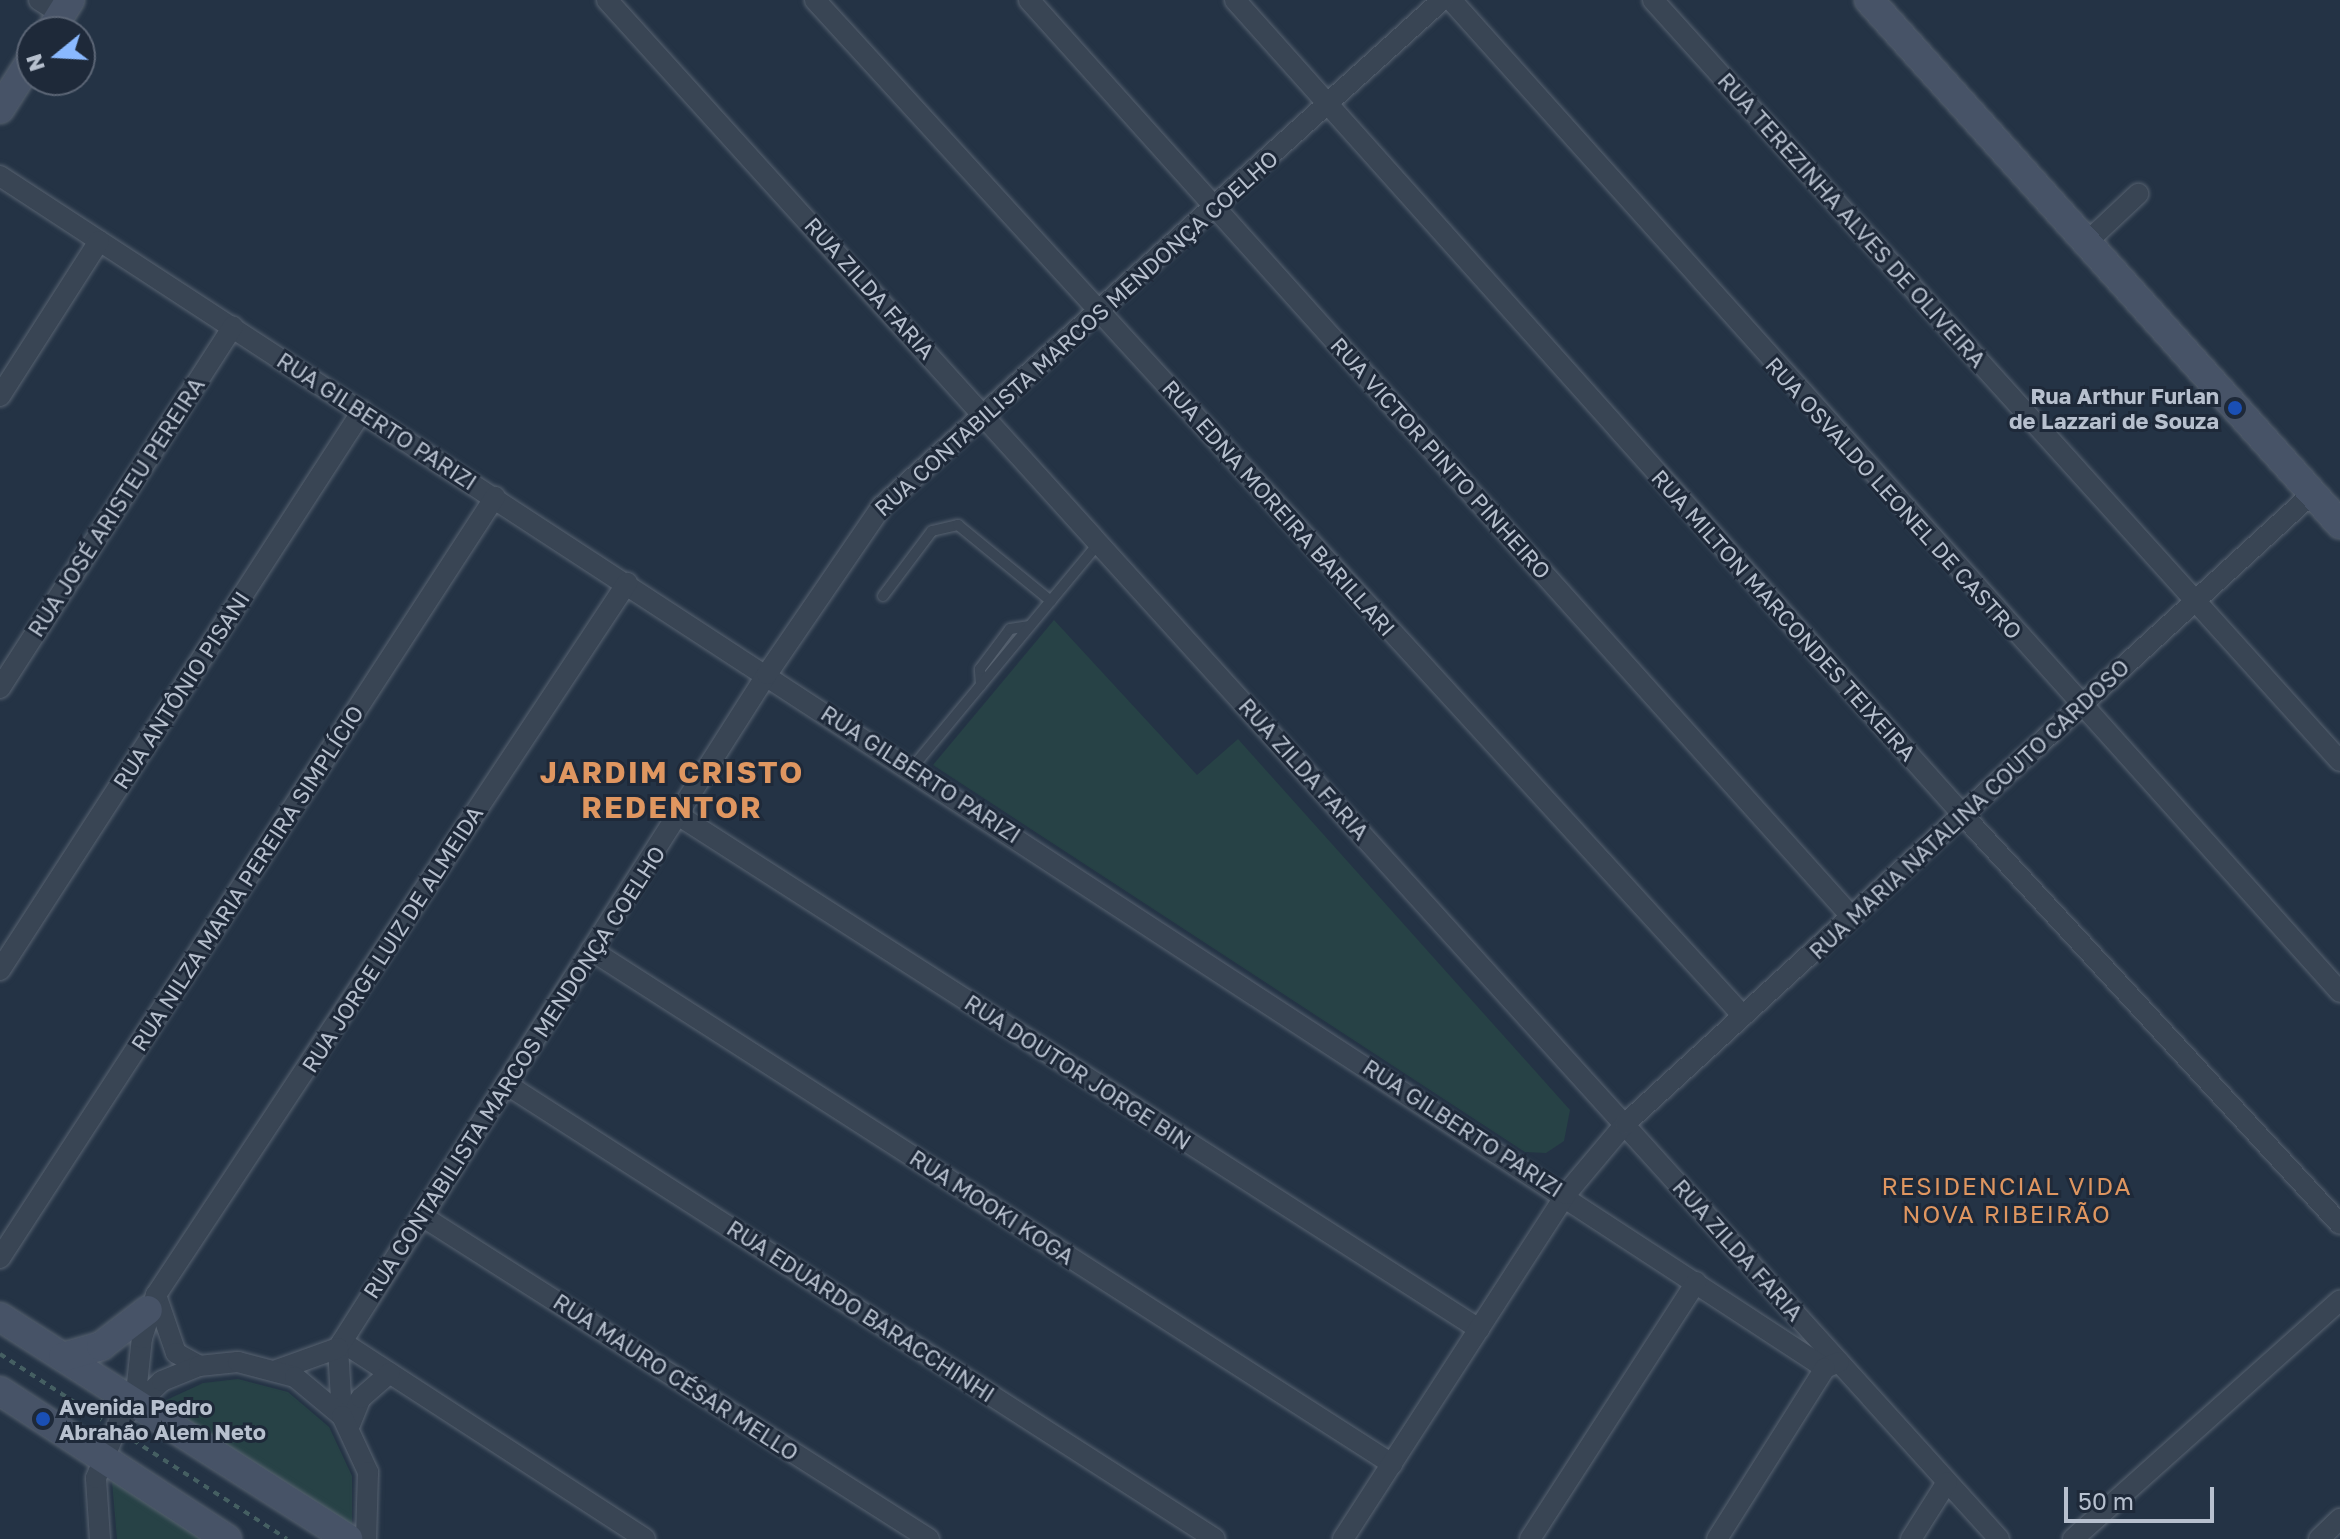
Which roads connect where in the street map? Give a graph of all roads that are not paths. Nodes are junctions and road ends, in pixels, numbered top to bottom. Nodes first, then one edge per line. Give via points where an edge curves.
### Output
1 (607, 0) edge
2 (815, 0) edge
3 (1029, 0) edge
4 (1235, 0) edge
5 (1442, 0) edge
6 (1451, 0) edge
7 (1653, 0) edge
8 (1869, 0) edge
9 (16, 84) edge
10 (1328, 103) junction
11 (0, 109) edge
12 (0, 176) edge
13 (2138, 194) dead end
14 (1215, 205) junction
15 (99, 241) junction
16 (2088, 241) junction
17 (1099, 310) junction
18 (233, 327) junction
19 (0, 396) edge
20 (362, 411) junction
21 (985, 413) junction
22 (2313, 493) junction
23 (495, 497) junction
24 (2340, 524) edge
25 (1100, 541) junction
26 (627, 583) junction
27 (883, 596) dead end
28 (2196, 600) junction
29 (1051, 601) junction
30 (767, 674) junction
31 (0, 688) edge
32 (2080, 707) junction
33 (2340, 761) edge
34 (912, 768) junction
35 (678, 815) junction
36 (1963, 815) junction
37 (1851, 916) junction
38 (591, 950) junction
39 (0, 970) edge
40 (2340, 992) edge
41 (1743, 1016) junction
42 (506, 1084) junction
43 (1625, 1124) junction
44 (1566, 1194) junction
45 (422, 1216) junction
46 (2340, 1224) edge
47 (0, 1258) edge
48 (1696, 1282) junction
49 (2340, 1300) edge
50 (152, 1302) junction
51 (0, 1317) edge
52 (1479, 1329) junction
53 (340, 1345) junction
54 (63, 1357) junction
55 (1832, 1365) junction
56 (199, 1366) junction
57 (277, 1370) junction
58 (390, 1373) junction
59 (0, 1391) edge
60 (135, 1403) junction
61 (346, 1422) junction
62 (101, 1457) junction
63 (1392, 1464) junction
64 (1947, 1482) junction
65 (2340, 1519) edge
66 (100, 1539) edge
67 (227, 1539) edge
68 (348, 1539) edge
69 (366, 1539) edge
70 (645, 1539) edge
71 (929, 1539) edge
72 (1215, 1539) edge
73 (1343, 1539) edge
74 (1530, 1539) edge
75 (1717, 1539) edge
76 (1911, 1539) edge
77 (1999, 1539) edge
78 (2073, 1539) edge
79 (2319, 1539) edge

1 - 21 street, RUA ZILDA FARIA
2 - 17 street, RUA EDNA MOREIRA BARILLARI
3 - 14 street, RUA VICTOR PINTO PINHEIRO
4 - 10 street, RUA MILTON MARCONDES TEIXEIRA
5 - 10 street, RUA CONTABILISTA MARCOS MENDONÇA COELHO
6 - 32 street, RUA OSVALDO LEONEL DE CASTRO
7 - 28 street, RUA TEREZINHA ALVES DE OLIVEIRA
8 - 16 street
9 - 11 street
10 - 14 street, RUA CONTABILISTA MARCOS MENDONÇA COELHO
10 - 36 street, RUA MILTON MARCONDES TEIXEIRA
12 - 15 street, RUA GILBERTO PARIZI
13 - 16 street
14 - 17 street, RUA CONTABILISTA MARCOS MENDONÇA COELHO
14 - 37 street, RUA VICTOR PINTO PINHEIRO
15 - 18 street, RUA GILBERTO PARIZI
15 - 19 street
16 - 22 street
17 - 21 street, RUA CONTABILISTA MARCOS MENDONÇA COELHO
17 - 41 street, RUA EDNA MOREIRA BARILLARI
18 - 20 street, RUA GILBERTO PARIZI
18 - 31 street, RUA JOSÉ ARISTEU PEREIRA
20 - 23 street, RUA GILBERTO PARIZI
20 - 39 street, RUA ANTÔNIO PISANI
21 - 25 street, RUA ZILDA FARIA
21 - 30 street, RUA CONTABILISTA MARCOS MENDONÇA COELHO via 882,506
22 - 24 street
22 - 28 street, RUA MARIA NATALINA COUTO CARDOSO
23 - 26 street, RUA GILBERTO PARIZI
23 - 47 street, RUA NILZA MARIA PEREIRA SIMPLÍCIO
25 - 29 lane
25 - 43 street, RUA ZILDA FARIA
26 - 30 street, RUA GILBERTO PARIZI
26 - 50 street, RUA JORGE LUIZ DE ALMEIDA
27 - 29 lane via 932,531 958,525
28 - 32 street, RUA MARIA NATALINA COUTO CARDOSO
28 - 33 street, RUA TEREZINHA ALVES DE OLIVEIRA
29 - 34 lane
30 - 34 street, RUA GILBERTO PARIZI
30 - 35 street, RUA CONTABILISTA MARCOS MENDONÇA COELHO
32 - 36 street, RUA MARIA NATALINA COUTO CARDOSO
32 - 40 street, RUA OSVALDO LEONEL DE CASTRO
34 - 44 street, RUA GILBERTO PARIZI
35 - 38 street, RUA CONTABILISTA MARCOS MENDONÇA COELHO
35 - 52 street, RUA DOUTOR JORGE BIN
36 - 37 street, RUA MARIA NATALINA COUTO CARDOSO
36 - 46 street, RUA MILTON MARCONDES TEIXEIRA
37 - 41 street, RUA MARIA NATALINA COUTO CARDOSO
38 - 42 street, RUA CONTABILISTA MARCOS MENDONÇA COELHO
38 - 63 street, RUA MOOKI KOGA
41 - 43 street, RUA MARIA NATALINA COUTO CARDOSO
42 - 45 street, RUA CONTABILISTA MARCOS MENDONÇA COELHO
42 - 72 street, RUA EDUARDO BARACCHINHI
43 - 44 street, RUA MARIA NATALINA COUTO CARDOSO
43 - 55 street, RUA ZILDA FARIA
44 - 48 street, RUA GILBERTO PARIZI
44 - 52 street, RUA MARIA NATALINA COUTO CARDOSO
45 - 53 street, RUA CONTABILISTA MARCOS MENDONÇA COELHO
45 - 71 street, RUA MAURO CÉSAR MELLO
48 - 55 street, RUA GILBERTO PARIZI
48 - 74 street
49 - 78 street
50 - 54 street via 101,1346
50 - 56 street via 176,1353
50 - 60 street, RUA JORGE LUIZ DE ALMEIDA
51 - 54 street
52 - 63 street, RUA MARIA NATALINA COUTO CARDOSO
53 - 57 street
53 - 58 street
53 - 61 street
54 - 60 street
55 - 64 street, RUA ZILDA FARIA
55 - 75 street
56 - 57 street via 238,1362
56 - 60 street via 162,1381
57 - 61 street via 312,1388
58 - 61 street via 361,1398
58 - 70 street
59 - 62 street
60 - 62 street
60 - 68 street
61 - 69 street via 362,1452 371,1493
62 - 66 street via 94,1499
62 - 67 street
63 - 73 street, RUA MARIA NATALINA COUTO CARDOSO
64 - 76 street
64 - 77 street, RUA ZILDA FARIA
65 - 79 street

